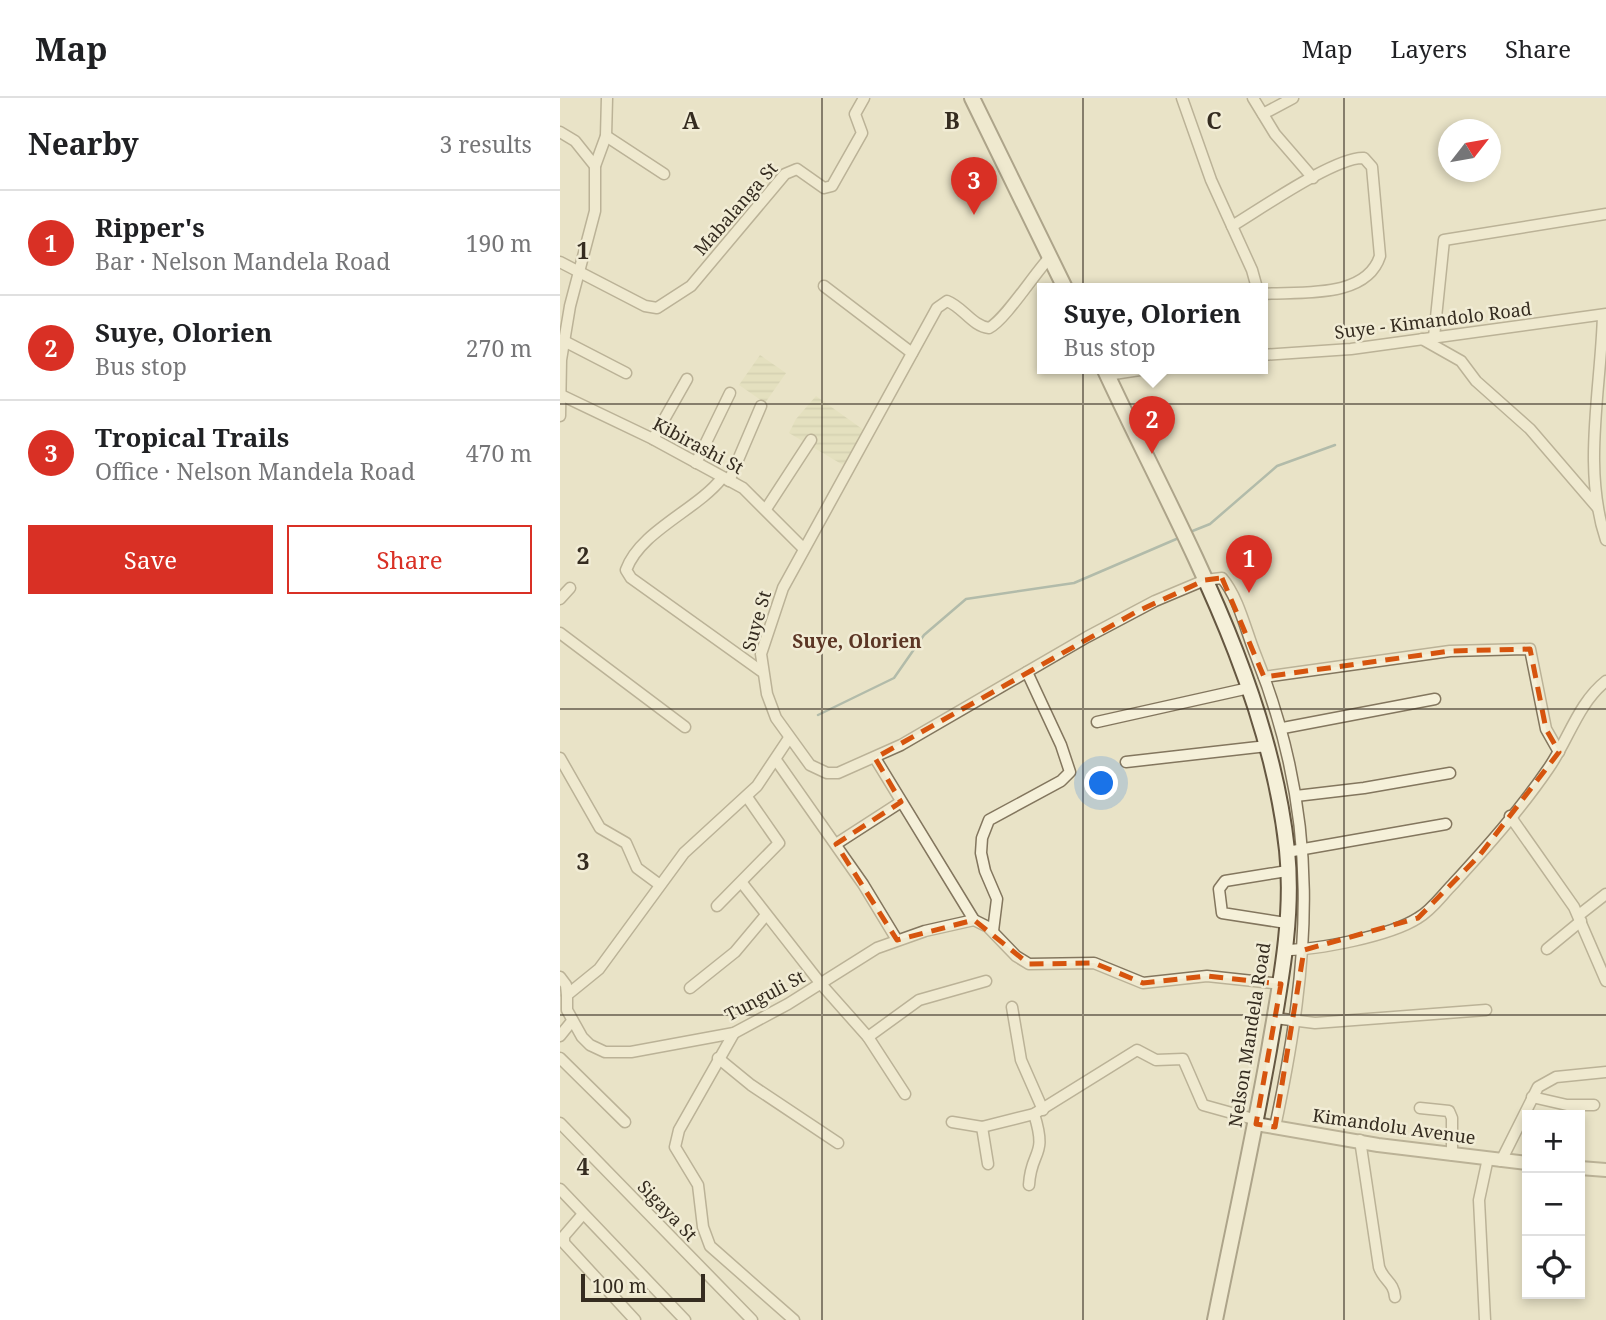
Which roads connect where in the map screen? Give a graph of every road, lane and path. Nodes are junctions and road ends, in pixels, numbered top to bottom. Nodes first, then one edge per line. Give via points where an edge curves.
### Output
1 (607, 98) edge
2 (864, 98) edge
3 (972, 98) edge
4 (1182, 98) edge
5 (1253, 98) edge
6 (1293, 98) edge
7 (1263, 114) junction
8 (560, 132) edge
9 (606, 136) junction
10 (595, 166) junction
11 (664, 174) dead end
12 (1313, 178) junction
13 (1606, 214) edge
14 (1232, 226) junction
15 (1050, 257) junction
16 (560, 262) edge
17 (579, 272) junction
18 (1063, 283) edge
19 (1255, 283) edge
20 (824, 286) dead end
21 (1268, 293) edge
22 (1605, 314) edge
23 (563, 336) edge
24 (1434, 337) junction
25 (1421, 338) junction
26 (912, 353) junction
27 (1604, 354) edge
28 (1268, 355) edge
29 (626, 373) dead end
30 (1106, 374) edge
31 (687, 379) dead end
32 (730, 393) dead end
33 (561, 395) edge
34 (761, 406) dead end
35 (560, 416) edge
36 (653, 439) junction
37 (811, 440) dead end
38 (696, 463) junction
39 (726, 479) junction
40 (1597, 507) junction
41 (766, 509) junction
42 (1605, 536) edge
43 (803, 548) junction
44 (1205, 580) junction
45 (570, 588) dead end
46 (560, 599) edge
47 (560, 634) edge
48 (761, 671) junction
49 (1027, 672) junction
50 (1264, 677) junction
51 (1606, 681) edge
52 (1249, 688) junction
53 (1435, 699) dead end
54 (1097, 722) dead end
55 (685, 727) dead end
56 (1283, 728) junction
57 (789, 738) junction
58 (1267, 746) junction
59 (1559, 752) junction
60 (560, 758) edge
61 (875, 758) junction
62 (776, 760) junction
63 (1126, 762) dead end
64 (1450, 773) dead end
65 (1296, 796) junction
66 (747, 797) junction
67 (901, 802) junction
68 (1510, 816) junction
69 (1446, 824) dead end
70 (836, 845) junction
71 (1303, 850) junction
72 (1287, 852) junction
73 (1287, 871) junction
74 (742, 883) junction
75 (660, 885) junction
76 (1606, 894) edge
77 (717, 906) dead end
78 (765, 915) junction
79 (1580, 918) junction
80 (974, 920) junction
81 (1286, 923) junction
82 (993, 931) junction
83 (897, 940) junction
84 (1547, 948) dead end
85 (1284, 950) junction
86 (1304, 950) junction
87 (560, 977) edge
88 (986, 981) dead end
89 (1606, 981) edge
90 (821, 984) junction
91 (1281, 984) junction
92 (690, 988) dead end
93 (567, 995) junction
94 (1012, 1007) dead end
95 (1486, 1010) dead end
96 (1275, 1018) junction
97 (572, 1021) junction
98 (1296, 1022) junction
99 (734, 1033) junction
100 (560, 1036) edge
101 (868, 1037) junction
102 (560, 1058) edge
103 (718, 1058) junction
104 (1606, 1072) edge
105 (905, 1094) dead end
106 (1532, 1097) junction
107 (1594, 1105) dead end
108 (1420, 1108) dead end
109 (1038, 1112) junction
110 (625, 1122) dead end
111 (951, 1122) dead end
112 (1256, 1122) junction
113 (560, 1123) edge
114 (982, 1127) junction
115 (1275, 1127) junction
116 (1360, 1140) junction
117 (838, 1143) dead end
118 (1452, 1155) junction
119 (1488, 1158) junction
120 (1501, 1161) junction
121 (1522, 1163) edge
122 (988, 1164) dead end
123 (1585, 1168) edge
124 (1606, 1170) edge
125 (1030, 1185) dead end
126 (560, 1189) edge
127 (583, 1214) junction
128 (1395, 1297) dead end
129 (635, 1320) edge
130 (685, 1320) edge
131 (752, 1320) edge
132 (794, 1320) edge
133 (1216, 1320) edge
134 (1485, 1320) edge

1 - 9 street
2 - 17 street, Mabalanga St via 855,114 862,133 832,186 824,188 797,169 785,174 676,298 657,308 645,306
3 - 15 main road
4 - 14 street
5 - 7 street
6 - 7 street
7 - 12 street
8 - 10 street via 575,141
9 - 10 street
9 - 11 street
10 - 17 street via 595,211
12 - 14 street
12 - 21 street via 1358,158 1372,167 1378,263 1349,286
13 - 24 street via 1444,240
14 - 19 street
15 - 18 main road
15 - 26 street, Suye St via 989,328 976,324 954,304 940,304
16 - 17 street
17 - 23 street
20 - 26 street
22 - 24 street, Suye - Kimandolo Road
22 - 27 street
23 - 29 street
23 - 33 street
24 - 25 street, Suye - Kimandolo Road
25 - 28 street, Suye - Kimandolo Road
25 - 40 street via 1461,361 1476,381 1531,429
26 - 43 street, Suye St
27 - 40 street via 1594,442
30 - 44 main road, Nelson Mandela Road
31 - 36 street
32 - 38 street
33 - 35 street
33 - 36 street, Kibirashi St
34 - 39 street
36 - 38 street, Kibirashi St
37 - 41 street
38 - 39 street, Kibirashi St
39 - 41 street, Kibirashi St via 751,493
39 - 48 street via 670,521 632,557 626,570
40 - 42 street
41 - 43 street, Kibirashi St
43 - 48 street, Suye St via 774,609
44 - 49 street, Suye St via 1098,631
44 - 50 street via 1219,577 1225,581
44 - 52 main road, Nelson Mandela Road
45 - 46 street
47 - 55 street
48 - 57 street, Suye St via 776,718
49 - 61 street, Suye St
49 - 82 street via 1070,772 989,820 981,853 997,899
50 - 56 street
50 - 59 street via 1450,650 1530,649 1546,729
51 - 59 street via 1583,707
52 - 54 street
52 - 58 main road, Nelson Mandela Road
53 - 56 street
56 - 65 street
57 - 61 street, Suye St via 810,765 827,773
57 - 62 street
58 - 63 street
58 - 72 main road, Nelson Mandela Road
59 - 68 street
60 - 75 street via 600,828 626,843 637,868
61 - 67 street
62 - 66 street
62 - 70 street
64 - 65 street
65 - 71 street
66 - 74 street via 779,843
66 - 75 street via 684,853
67 - 70 street
67 - 80 street
68 - 79 street
68 - 86 street via 1479,856 1418,918
69 - 71 street
70 - 83 street
71 - 72 street
71 - 86 street
72 - 73 main road, Nelson Mandela Road
73 - 81 main road, Nelson Mandela Road
73 - 81 street via 1225,881 1219,889 1222,913
74 - 77 street
74 - 78 street
75 - 93 street via 599,969
76 - 79 street
78 - 90 street
78 - 92 street via 735,953
79 - 84 street
79 - 89 street
80 - 82 street
80 - 83 street, Tunguli St
81 - 85 main road, Nelson Mandela Road
82 - 91 street via 1029,964 1094,963 1143,983 1207,976
83 - 90 street, Tunguli St
85 - 86 street
85 - 91 main road, Nelson Mandela Road
86 - 98 street
87 - 93 street
88 - 101 street via 919,1000
90 - 99 street, Tunguli St
90 - 101 street
91 - 96 main road, Nelson Mandela Road
93 - 97 street
94 - 109 street via 1021,1060
95 - 98 street
96 - 98 street
96 - 112 main road, Nelson Mandela Road
97 - 99 street, Tunguli St via 590,1045 614,1054
97 - 100 street
98 - 115 street
99 - 103 street
101 - 105 street
102 - 110 street
103 - 117 street
103 - 132 street via 679,1130 675,1147 698,1185 710,1246
104 - 106 street via 1556,1077
106 - 107 street
106 - 120 street
108 - 118 street via 1446,1109 1451,1114
109 - 112 street via 1137,1050 1156,1060 1184,1059 1203,1105
109 - 114 street
109 - 125 street via 1042,1144 1031,1169
111 - 114 street
112 - 115 street, Kimandolu Avenue
112 - 133 main road, Nelson Mandela Road
113 - 131 street, Sigaya St
114 - 122 street
115 - 116 street, Kimandolu Avenue
116 - 118 street, Kimandolu Avenue
116 - 128 street via 1379,1267 1394,1286
118 - 119 street, Kimandolu Avenue
119 - 120 street, Kimandolu Avenue
119 - 134 street via 1479,1200
120 - 121 street, Kimandolu Avenue
123 - 124 street
126 - 127 street
127 - 129 street via 564,1236 564,1243
127 - 130 street

